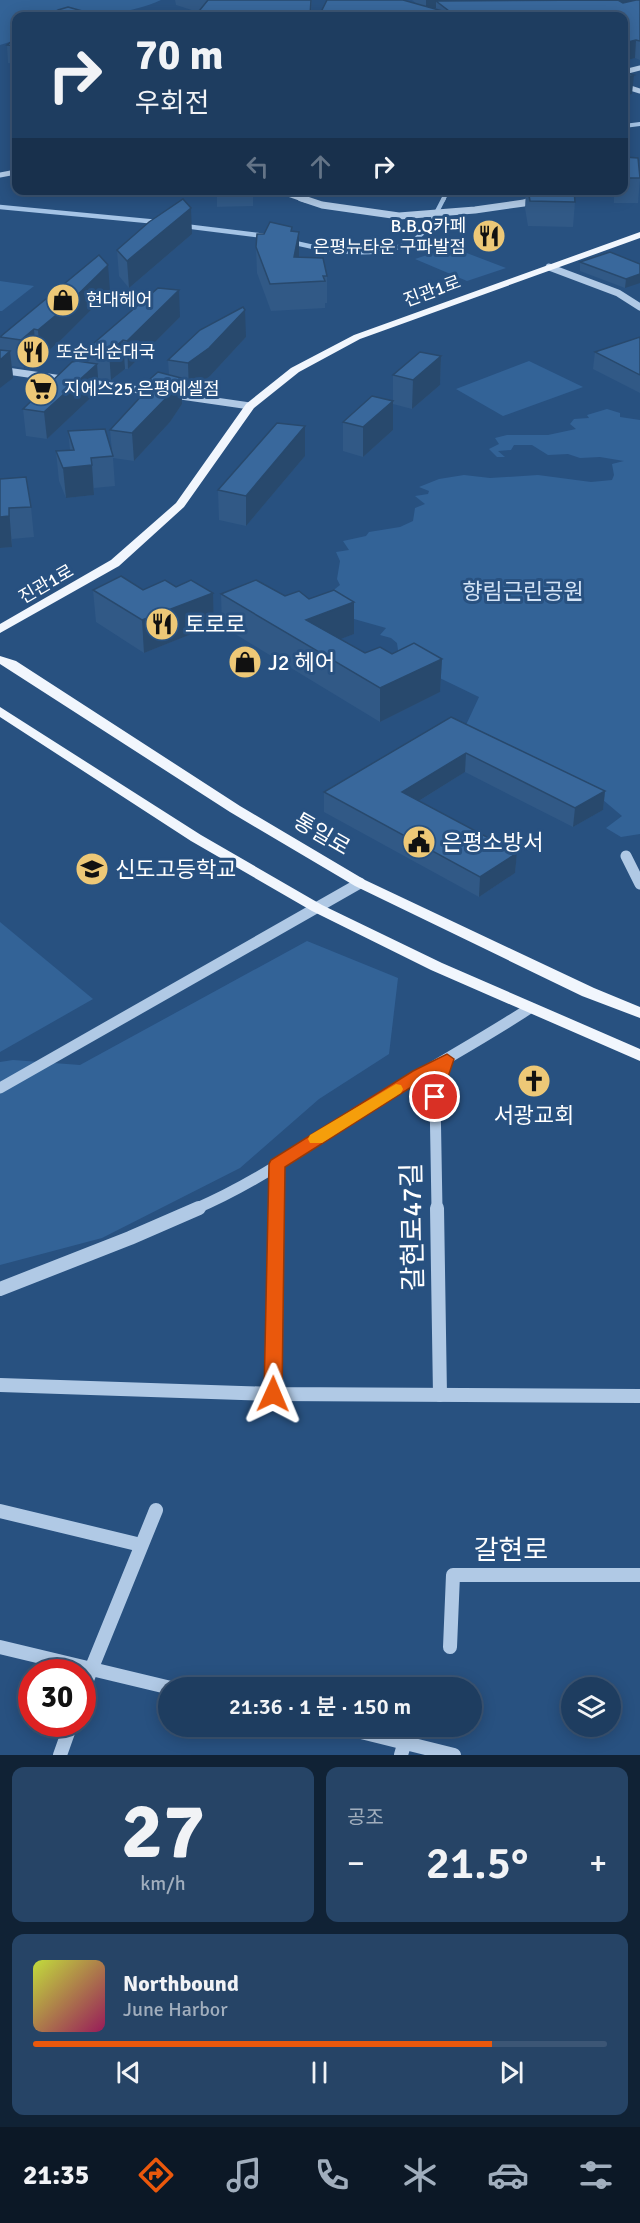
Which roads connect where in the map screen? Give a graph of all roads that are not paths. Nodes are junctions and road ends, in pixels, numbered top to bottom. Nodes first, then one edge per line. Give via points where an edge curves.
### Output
1 (291, 195) edge
2 (547, 195) edge
3 (640, 236) edge
4 (549, 267) junction
5 (640, 308) edge
6 (0, 370) edge
7 (250, 406) junction
8 (0, 629) edge
9 (0, 660) edge
10 (0, 711) edge
11 (626, 856) dead end
12 (360, 883) junction
13 (640, 884) edge
14 (318, 908) junction
15 (530, 1008) junction
16 (640, 1013) edge
17 (640, 1055) edge
18 (447, 1059) junction
19 (0, 1088) edge
20 (277, 1164) junction
21 (0, 1288) edge
22 (0, 1385) edge
23 (273, 1394) junction
24 (440, 1395) junction
25 (640, 1396) edge
26 (156, 1510) dead end
27 (0, 1511) edge
28 (141, 1545) junction
29 (640, 1575) edge
30 (0, 1647) edge
31 (450, 1647) dead end
32 (50, 1659) edge
33 (95, 1659) edge
34 (96, 1670) edge
35 (158, 1685) edge
36 (66, 1737) edge
37 (370, 1737) edge
38 (403, 1748) edge
39 (60, 1755) edge
40 (454, 1755) edge

1 - 2 street via 322,205 399,216 475,210 524,203
3 - 4 main road, 진관1로
4 - 5 street via 618,293
4 - 7 main road, 진관1로 via 357,337 295,370
6 - 7 street
7 - 8 main road, 진관1로 via 180,505 115,563
9 - 12 main road, 통일로
10 - 14 main road via 143,805
11 - 13 street
12 - 14 street
12 - 16 main road, 통일로
14 - 15 main road
14 - 19 street
15 - 17 main road
15 - 18 street
18 - 20 street
18 - 24 street, 갈현로47길 via 435,1097
20 - 21 street via 233,1193
20 - 23 street
22 - 23 street
23 - 24 street
24 - 25 street
26 - 28 street
27 - 28 street
28 - 33 street
29 - 31 street, 갈현로 via 453,1575
30 - 32 street
34 - 35 street
36 - 39 street
37 - 38 street
38 - 40 street

